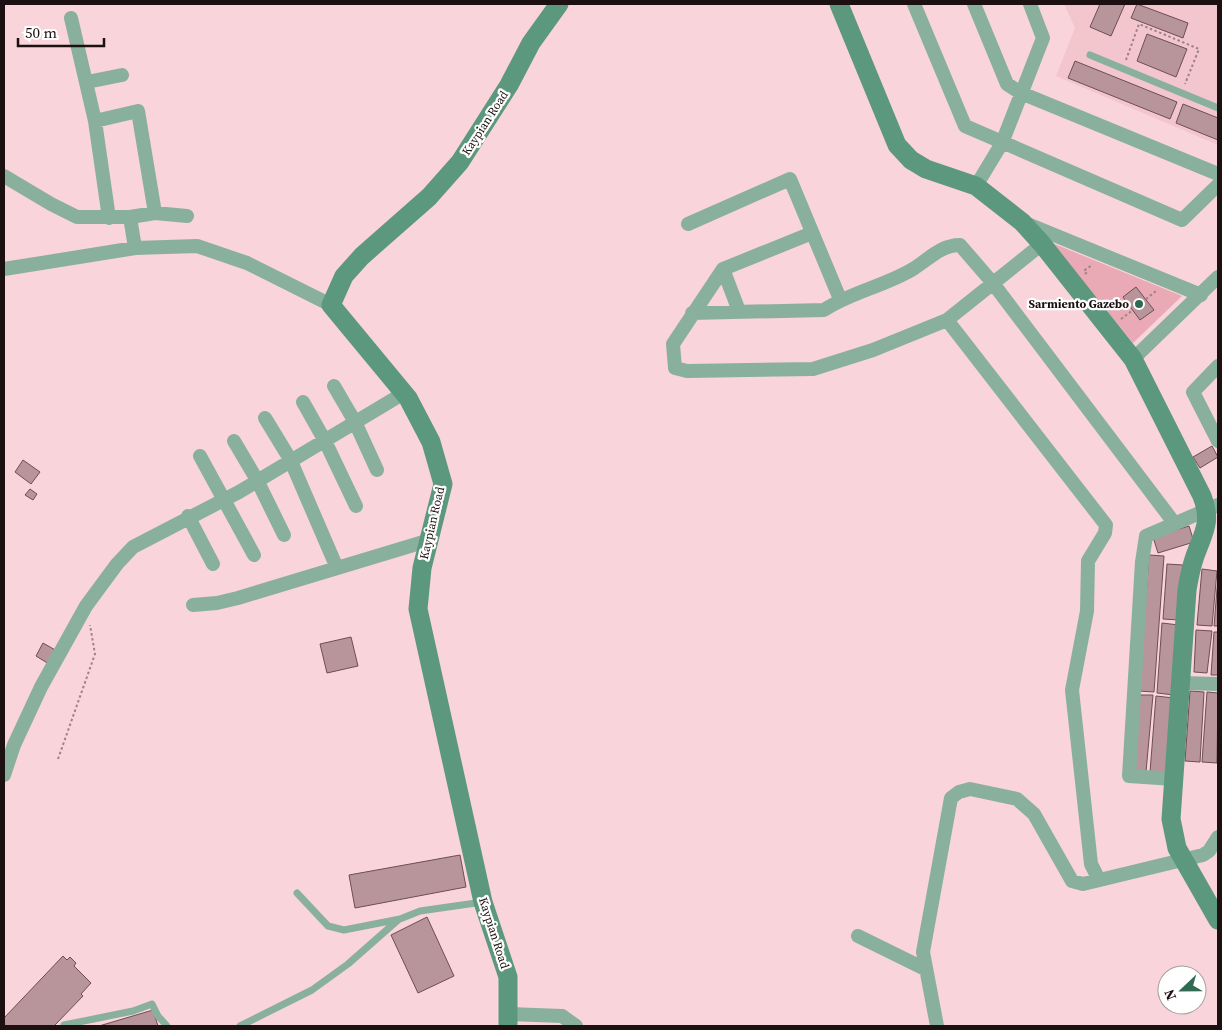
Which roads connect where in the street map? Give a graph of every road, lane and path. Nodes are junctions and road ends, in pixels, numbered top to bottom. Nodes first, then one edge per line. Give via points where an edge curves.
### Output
1 (559, 4) edge
2 (839, 4) edge
3 (914, 4) edge
4 (974, 4) edge
5 (1030, 4) edge
6 (71, 18) dead end
7 (1090, 54) dead end
8 (1124, 69) junction
9 (122, 75) dead end
10 (87, 82) junction
11 (1021, 93) junction
12 (1182, 93) junction
13 (1218, 108) edge
14 (95, 121) junction
15 (1002, 143) junction
16 (1218, 174) edge
17 (4, 176) edge
18 (1218, 185) edge
19 (976, 186) junction
20 (155, 213) junction
21 (187, 216) dead end
22 (130, 217) junction
23 (109, 218) junction
24 (1022, 222) junction
25 (688, 224) dead end
26 (812, 233) junction
27 (1042, 244) junction
28 (135, 248) junction
29 (4, 269) edge
30 (723, 269) junction
31 (1218, 277) edge
32 (992, 282) junction
33 (1201, 295) junction
34 (840, 299) junction
35 (331, 306) junction
36 (1133, 310) dead end
37 (739, 311) junction
38 (692, 313) junction
39 (947, 320) junction
40 (1119, 321) dead end
41 (1133, 359) junction
42 (1218, 366) edge
43 (334, 386) dead end
44 (404, 393) junction
45 (303, 402) dead end
46 (265, 418) dead end
47 (355, 422) junction
48 (325, 441) junction
49 (1218, 441) edge
50 (234, 442) dead end
51 (200, 456) dead end
52 (290, 459) junction
53 (377, 470) dead end
54 (257, 480) junction
55 (224, 500) junction
56 (356, 506) dead end
57 (1213, 507) edge
58 (188, 516) junction
59 (1175, 524) junction
60 (284, 535) dead end
61 (430, 540) junction
62 (254, 555) dead end
63 (214, 564) dead end
64 (337, 568) junction
65 (193, 605) dead end
66 (86, 606) junction
67 (1181, 683) junction
68 (1218, 684) edge
69 (58, 759) dead end
70 (4, 775) edge
71 (1174, 779) junction
72 (1218, 837) edge
73 (1183, 861) junction
74 (1099, 880) junction
75 (297, 893) dead end
76 (483, 902) junction
77 (400, 919) junction
78 (1218, 920) edge
79 (858, 936) dead end
80 (925, 968) junction
81 (508, 1020) edge
82 (64, 1025) edge
83 (167, 1026) edge
84 (240, 1026) edge
85 (576, 1026) edge
86 (937, 1026) edge

1 - 35 main road, Kaypian Road via 531,43 509,85 460,162 429,198 362,256 344,276
2 - 19 main road via 897,145 911,160 926,168
3 - 15 street via 965,126
4 - 11 street via 1007,84
5 - 11 street via 1043,38
6 - 10 street
7 - 8 lane
8 - 12 lane
8 - 12 path via 1139,24 1199,50
9 - 10 street
10 - 14 street
11 - 15 street
11 - 16 street
12 - 13 lane
14 - 20 street via 138,111
14 - 23 street
15 - 18 street via 1182,220
15 - 19 street
17 - 23 street via 77,217
19 - 24 main road
20 - 21 street
20 - 22 street
22 - 23 street
22 - 28 street
24 - 27 main road
24 - 33 street
25 - 26 street via 790,179
26 - 30 street
26 - 34 street
27 - 32 street
27 - 41 main road
28 - 29 street
28 - 35 street via 197,246 247,263
30 - 37 street
30 - 38 street
31 - 33 street
32 - 34 street via 960,245 948,245 910,270
32 - 39 street
32 - 59 street
33 - 41 street
34 - 37 street via 824,310
35 - 44 main road, Kaypian Road
36 - 40 path
37 - 38 street
38 - 39 street via 673,344 675,368 688,371 813,369 873,350
39 - 74 street via 1106,525 1105,533 1088,561 1087,611 1072,690 1091,864
41 - 57 main road
42 - 49 street via 1193,392
43 - 47 street
44 - 47 street
44 - 61 main road, Kaypian Road via 431,442 442,484
45 - 48 street
46 - 52 street
47 - 48 street
47 - 53 street
48 - 52 street
48 - 56 street
50 - 54 street
51 - 55 street
52 - 54 street
52 - 64 street
54 - 55 street
54 - 60 street
55 - 58 street
55 - 62 street
57 - 59 street
57 - 67 main road via 1190,569
58 - 63 street
58 - 66 street via 133,547
59 - 71 street via 1146,536 1129,776
61 - 64 street
61 - 76 main road, Kaypian Road via 422,568 418,609
64 - 65 street via 238,598
66 - 69 path via 95,654
66 - 70 street via 41,687
67 - 68 street
67 - 71 main road
71 - 73 main road via 1171,819
72 - 73 street via 1204,855
73 - 74 street
73 - 78 main road
74 - 80 street via 1083,884 1072,880 1034,814 1017,799 970,789 959,792 951,798 923,952
75 - 77 lane via 328,926 344,930
76 - 77 lane via 420,911
76 - 81 main road, Kaypian Road via 508,977
77 - 84 lane via 312,990
79 - 80 street
80 - 86 street
81 - 85 street via 562,1016
82 - 83 lane via 152,1004

